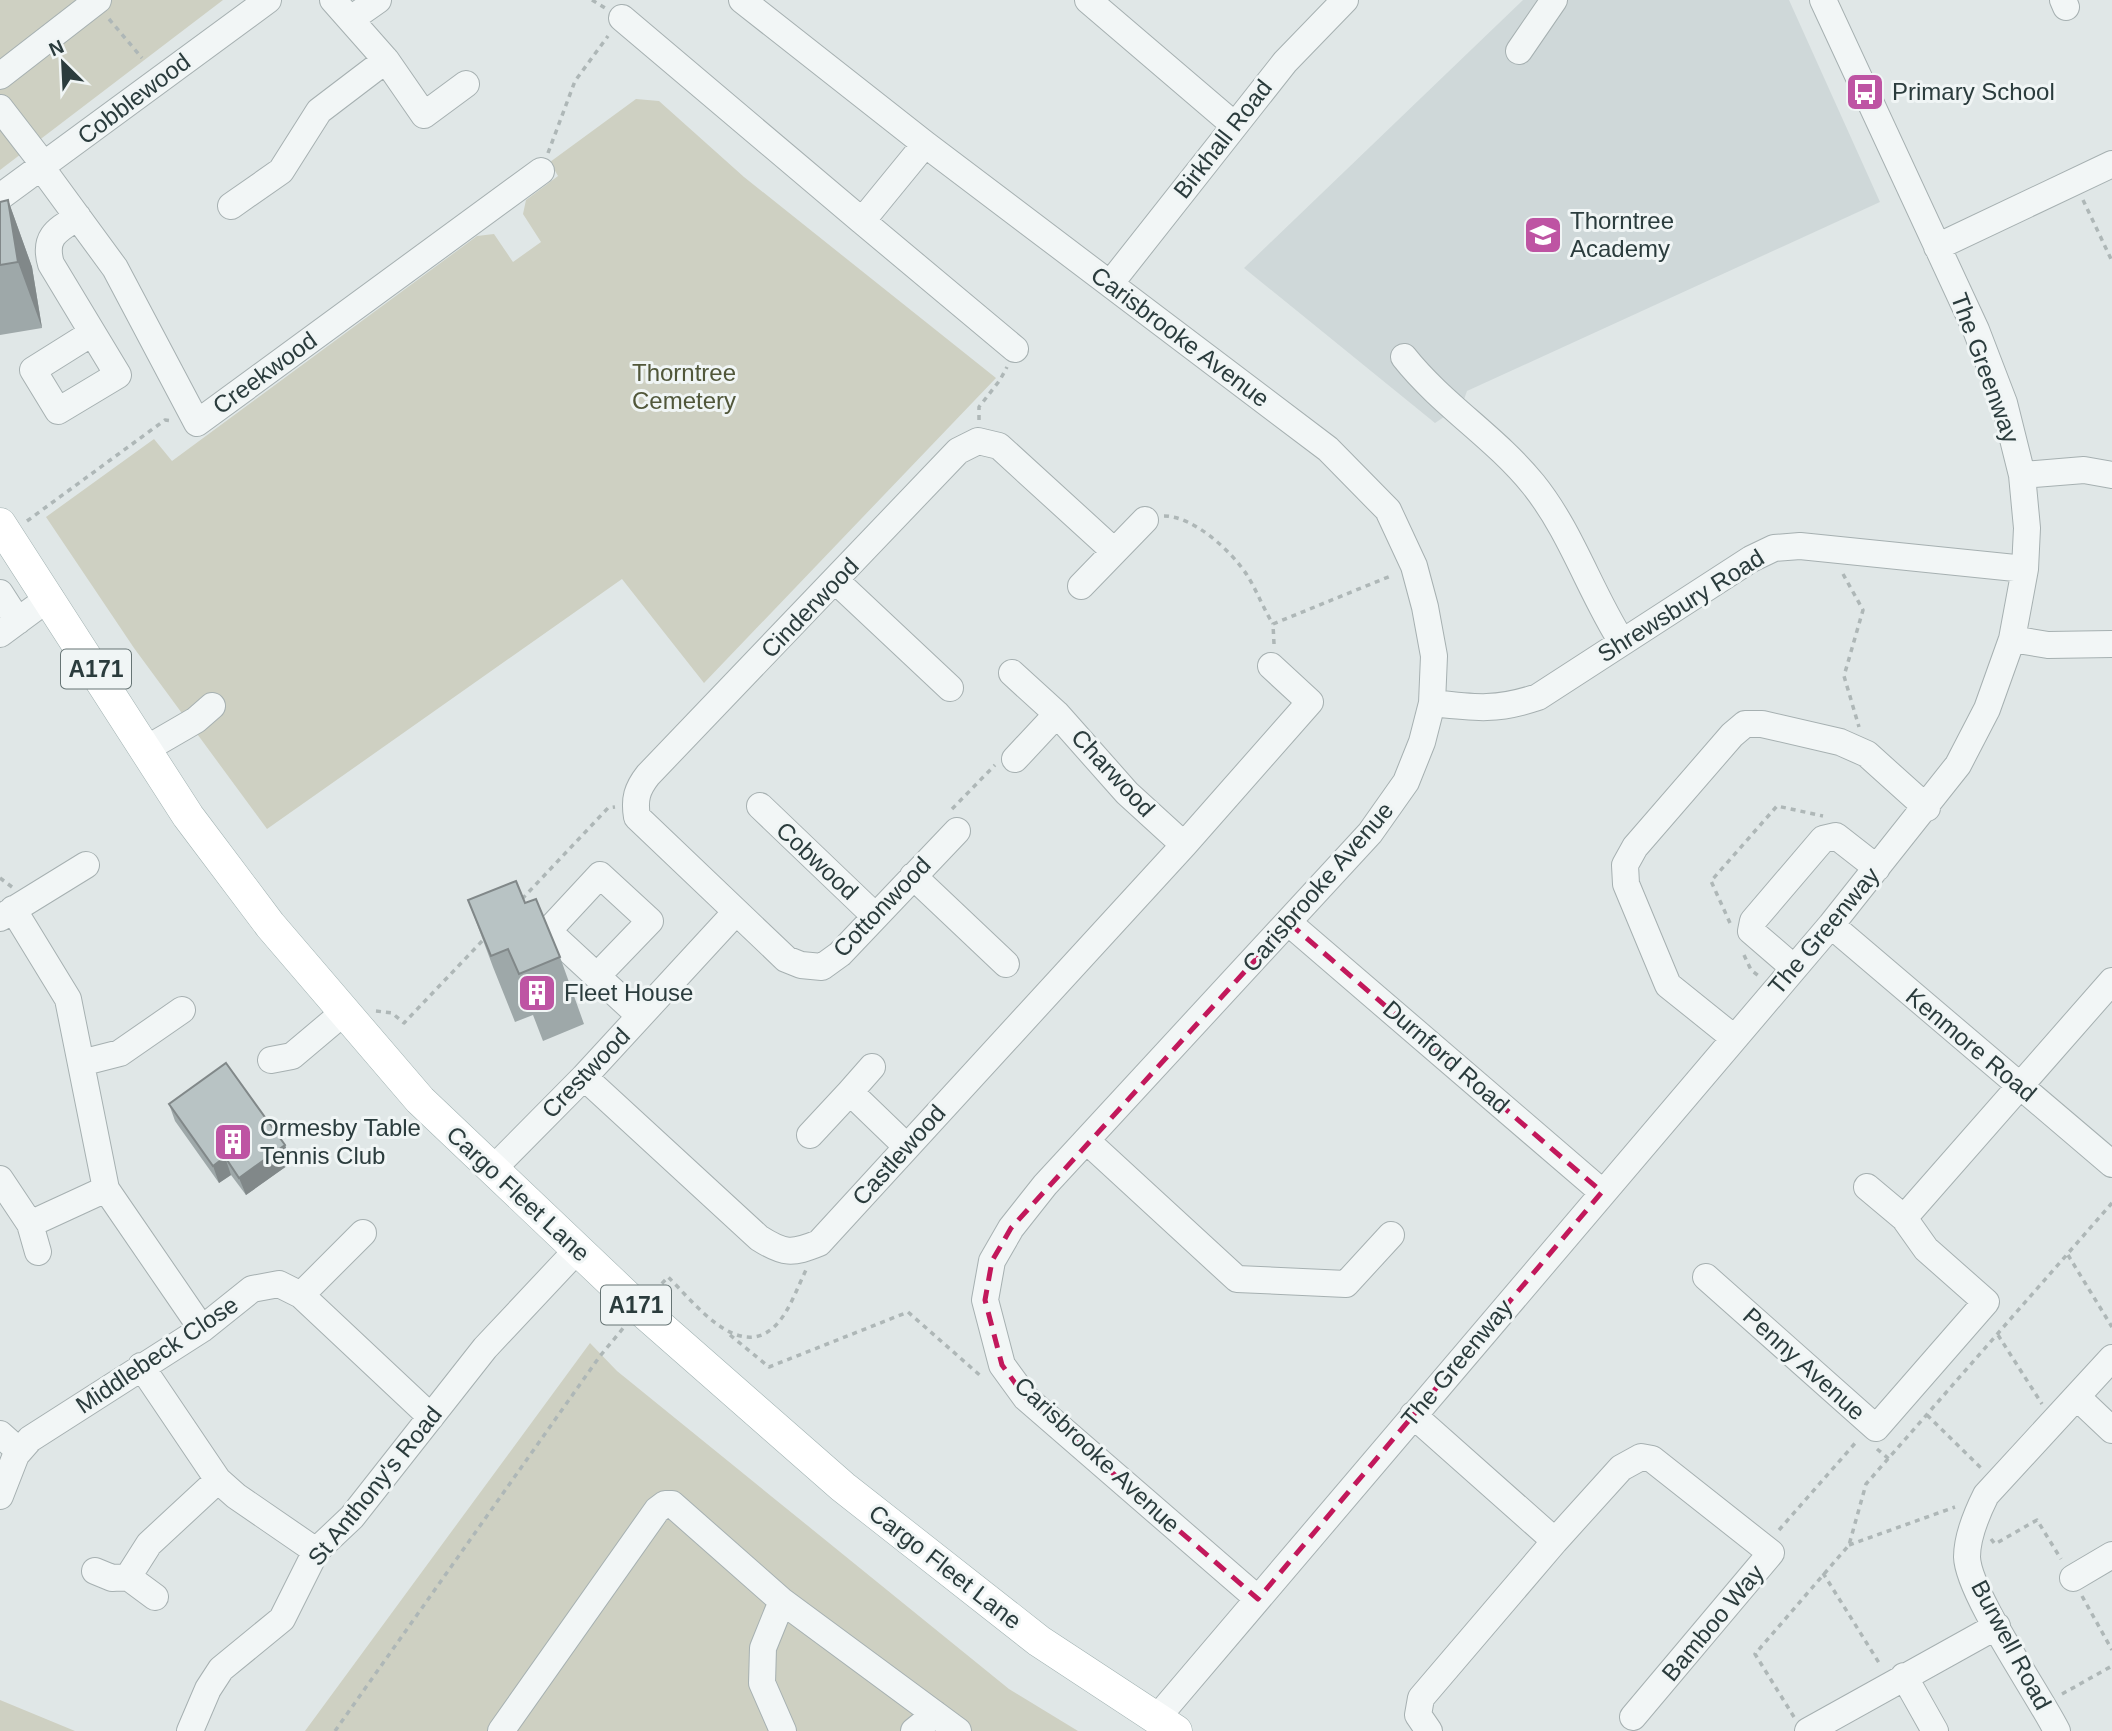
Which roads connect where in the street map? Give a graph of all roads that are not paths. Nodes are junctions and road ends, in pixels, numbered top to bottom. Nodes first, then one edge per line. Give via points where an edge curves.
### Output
1 (268, 0) edge
2 (333, 0) edge
3 (378, 0) edge
4 (742, 0) edge
5 (1088, 0) edge
6 (1345, 0) edge
7 (1554, 0) edge
8 (1823, 0) edge
9 (97, 2) edge
10 (622, 18) road end
11 (351, 19) junction
12 (1519, 51) dead end
13 (386, 60) junction
14 (0, 76) edge
15 (466, 84) dead end
16 (0, 108) edge
17 (1233, 124) junction
18 (925, 144) junction
19 (2112, 164) edge
20 (43, 166) junction
21 (541, 171) road end
22 (0, 197) edge
23 (231, 206) dead end
24 (78, 216) junction
25 (862, 221) junction
26 (1937, 247) junction
27 (1110, 284) junction
28 (92, 333) dead end
29 (1015, 349) road end
30 (1404, 357) dead end
31 (2022, 475) junction
32 (2112, 475) edge
33 (1145, 520) road end
34 (4, 530) edge
35 (1114, 551) junction
36 (2025, 569) junction
37 (836, 581) junction
38 (1081, 586) dead end
39 (0, 593) edge
40 (50, 597) junction
41 (9, 628) edge
42 (2011, 639) junction
43 (1622, 642) junction
44 (2112, 644) edge
45 (1270, 666) road end
46 (1012, 673) dead end
47 (950, 688) dead end
48 (1432, 703) junction
49 (212, 706) dead end
50 (1057, 714) junction
51 (146, 748) junction
52 (1016, 759) road end
53 (760, 806) dead end
54 (1927, 808) junction
55 (957, 831) road end
56 (1184, 845) junction
57 (86, 864) dead end
58 (1877, 868) junction
59 (913, 876) junction
60 (9, 906) edge
61 (735, 913) junction
62 (875, 916) junction
63 (1289, 923) junction
64 (1831, 925) junction
65 (1006, 964) dead end
66 (1794, 968) junction
67 (597, 976) dead end
68 (2112, 981) edge
69 (182, 1010) dead end
70 (343, 1013) junction
71 (640, 1016) junction
72 (1734, 1038) junction
73 (271, 1060) dead end
74 (81, 1063) junction
75 (872, 1067) dead end
76 (584, 1077) junction
77 (2019, 1085) junction
78 (850, 1092) junction
79 (810, 1135) dead end
80 (1088, 1142) junction
81 (906, 1146) junction
82 (2112, 1164) edge
83 (492, 1170) junction
84 (0, 1179) edge
85 (1867, 1187) dead end
86 (106, 1189) junction
87 (1602, 1192) junction
88 (1904, 1218) junction
89 (30, 1224) junction
90 (363, 1233) dead end
91 (1391, 1235) dead end
92 (577, 1250) junction
93 (38, 1252) dead end
94 (1706, 1277) dead end
95 (301, 1295) junction
96 (202, 1329) junction
97 (2112, 1359) edge
98 (141, 1366) junction
99 (2077, 1397) junction
100 (1413, 1415) junction
101 (431, 1418) junction
102 (2112, 1430) edge
103 (10, 1442) edge
104 (218, 1480) junction
105 (0, 1496) edge
106 (1555, 1541) junction
107 (316, 1551) junction
108 (2112, 1555) edge
109 (95, 1571) dead end
110 (128, 1577) junction
111 (2073, 1578) road end
112 (155, 1597) dead end
113 (1258, 1599) junction
114 (782, 1601) junction
115 (1997, 1626) junction
116 (1898, 1680) junction
117 (935, 1714) junction
118 (1633, 1717) dead end
119 (1166, 1725) edge
120 (1802, 1726) edge
121 (190, 1731) edge
122 (501, 1731) edge
123 (783, 1731) edge
124 (914, 1731) edge
125 (958, 1731) edge
126 (1429, 1731) edge
127 (1935, 1731) edge
128 (2057, 1731) edge

1 - 20 street, Cobblewood
2 - 11 street
3 - 11 street
4 - 18 street, Carisbrooke Avenue
5 - 17 street
6 - 17 street, Birkhall Road
7 - 12 street
8 - 26 street, The Greenway
9 - 14 street
10 - 25 street
11 - 13 street
13 - 15 street via 424,115
13 - 23 street via 319,111 281,171
16 - 20 street, Creekwood
17 - 27 street, Birkhall Road
18 - 25 street
18 - 27 street, Carisbrooke Avenue
19 - 26 street
20 - 22 street, Cobblewood
20 - 24 street, Creekwood
21 - 24 street, Creekwood via 197,423 128,290
24 - 28 street via 55,231 47,252
25 - 29 street
26 - 31 street, The Greenway via 2004,403
27 - 48 street, Carisbrooke Avenue via 1328,449 1388,510 1414,566 1426,607 1434,656
30 - 43 street via 1424,383 1533,485
31 - 32 street via 2084,470
31 - 36 street, The Greenway
33 - 35 street
34 - 40 main road, Cargo Fleet Lane / A171
35 - 37 street, Cinderwood via 999,446 978,441 958,451
35 - 38 street
36 - 42 street, The Greenway
36 - 43 street, Shrewsbury Road via 1787,547 1763,553
37 - 47 street
37 - 61 street, Cinderwood via 638,788 634,803 638,817
39 - 41 street
40 - 41 street
40 - 51 main road, Cargo Fleet Lane / A171
42 - 44 street via 2048,645
42 - 54 street, The Greenway via 1987,709 1958,765
43 - 48 street, Shrewsbury Road via 1538,697 1507,708
45 - 56 street, Castlewood via 1310,702
46 - 50 street
48 - 63 street, Carisbrooke Avenue via 1406,782 1370,832
49 - 51 street
50 - 52 street, Charwood
50 - 56 street, Charwood via 1127,793
51 - 70 main road, Cargo Fleet Lane / A171 via 188,816
53 - 62 street, Cobwood
54 - 58 street, The Greenway
54 - 72 street via 1867,754 1840,742 1745,724 1652,827 1625,864 1626,884 1668,985
55 - 59 street, Cottonwood
56 - 81 street, Castlewood
57 - 60 street
58 - 64 street, The Greenway
58 - 66 street via 1836,836 1823,839 1753,920 1752,931
59 - 62 street, Cottonwood
59 - 65 street
60 - 74 street via 63,988
61 - 62 street, Cottonwood via 786,959 822,967
61 - 71 street, Crestwood
63 - 80 street, Carisbrooke Avenue
63 - 87 street, Durnford Road
64 - 66 street, The Greenway
64 - 77 street, Kenmore Road
66 - 72 street, The Greenway
67 - 71 street
68 - 77 street
69 - 74 street via 120,1053
70 - 73 street via 292,1056
70 - 83 main road, Cargo Fleet Lane / A171 via 420,1100
71 - 76 street, Crestwood
72 - 87 street, The Greenway
74 - 86 street
75 - 78 street
76 - 81 street, Castlewood via 759,1238 778,1250 798,1252 819,1243
76 - 83 street, Crestwood
77 - 82 street, Kenmore Road
77 - 88 street
78 - 79 street
78 - 81 street
80 - 91 street via 1237,1279 1346,1284
80 - 113 street, Carisbrooke Avenue via 1045,1185 992,1261 985,1300 1002,1366 1027,1398
83 - 92 main road, Cargo Fleet Lane / A171
84 - 89 street
85 - 88 street, Penny Avenue
86 - 89 street
86 - 96 street
87 - 100 street, The Greenway
88 - 94 street, Penny Avenue via 1926,1249 1986,1302 1876,1428
89 - 93 street
90 - 95 street
92 - 101 street, St Anthony's Road via 485,1348
92 - 119 main road, Cargo Fleet Lane / A171 via 843,1487 1039,1641
95 - 96 street, Middlebeck Close via 279,1284 265,1284
95 - 101 street, Middlebeck Close
96 - 98 street, Middlebeck Close
97 - 99 street, Burwell Road
98 - 103 street, Middlebeck Close via 30,1439
98 - 104 street
99 - 102 street
99 - 115 street, Burwell Road via 1996,1482 1975,1518 1967,1558 1979,1596
100 - 106 street
100 - 113 street, The Greenway
101 - 107 street, St Anthony's Road via 352,1517
103 - 105 street, Middlebeck Close
104 - 107 street
104 - 110 street via 149,1544
106 - 118 street, Bamboo Way via 1621,1468 1641,1457 1652,1459 1771,1553
106 - 126 street, Bamboo Way via 1421,1698 1418,1715
107 - 121 street, St Anthony's Road via 282,1619 221,1669
108 - 111 street
109 - 110 street via 112,1578
110 - 112 street
113 - 119 street, The Greenway
114 - 117 street
114 - 122 street via 672,1504 665,1504
114 - 123 street via 763,1648 762,1683
115 - 116 street
115 - 128 street, Burwell Road
116 - 120 street
116 - 127 street
117 - 124 street
117 - 125 street

